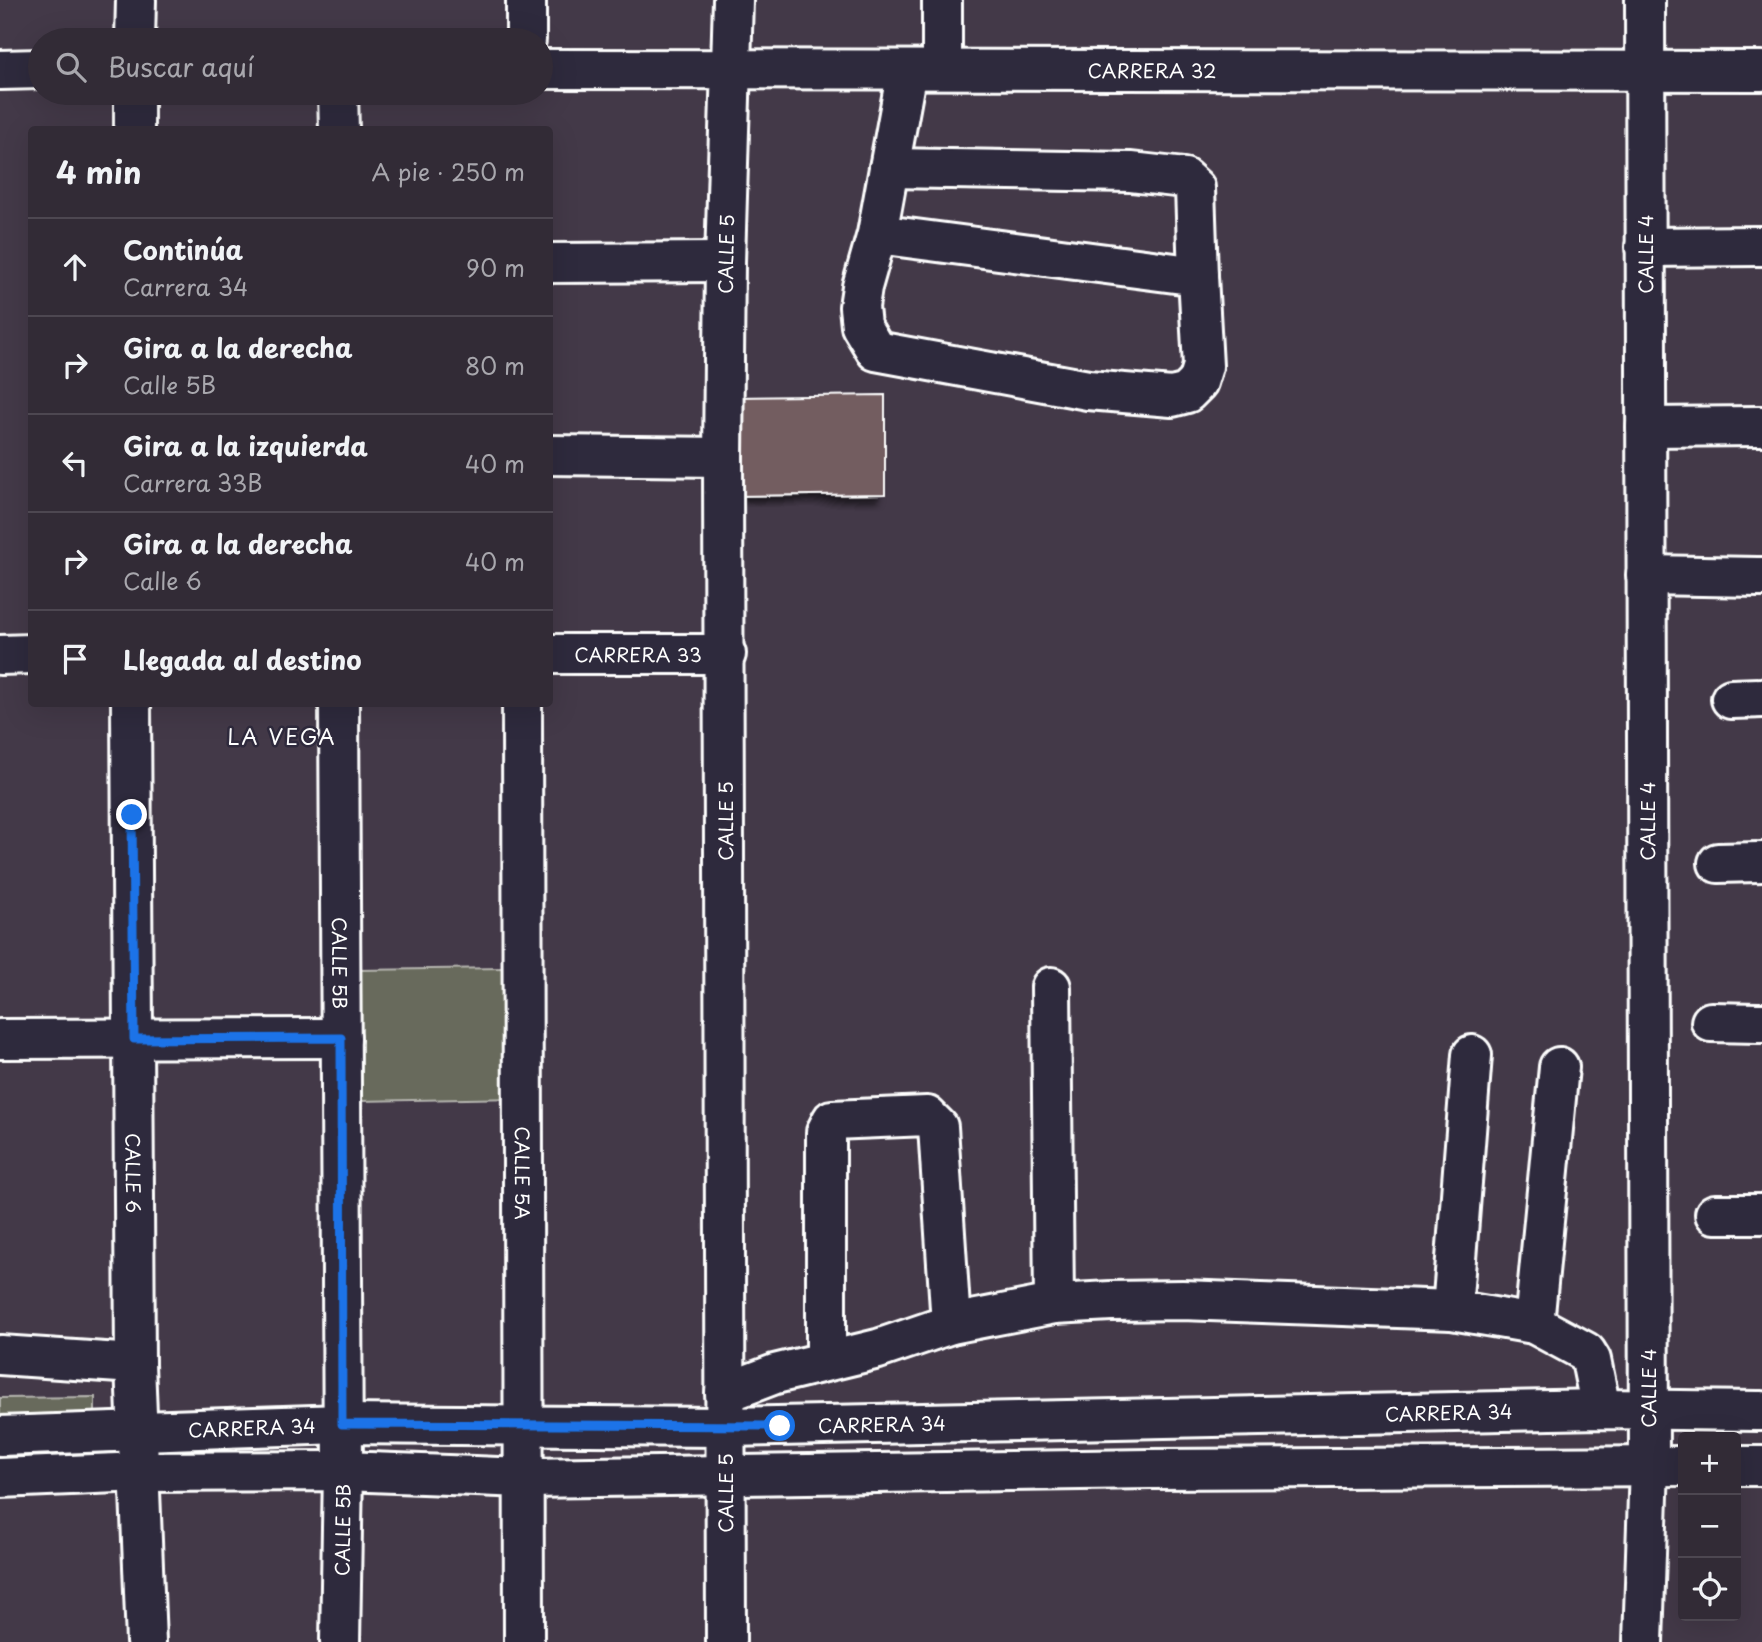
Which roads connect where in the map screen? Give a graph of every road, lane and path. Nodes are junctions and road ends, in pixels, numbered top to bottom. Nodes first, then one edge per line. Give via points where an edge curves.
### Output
1 (136, 0) edge
2 (526, 0) edge
3 (733, 0) edge
4 (942, 0) edge
5 (1645, 0) edge
6 (135, 28) edge
7 (526, 28) edge
8 (28, 69) edge
9 (553, 69) edge
10 (0, 70) edge
11 (924, 70) junction
12 (1762, 71) edge
13 (732, 72) junction
14 (1645, 72) junction
15 (134, 105) edge
16 (338, 105) edge
17 (134, 126) edge
18 (339, 126) edge
19 (889, 168) junction
20 (877, 234) junction
21 (1762, 246) edge
22 (1645, 247) junction
23 (725, 262) junction
24 (553, 263) edge
25 (1198, 276) junction
26 (1762, 426) edge
27 (1646, 427) junction
28 (553, 455) edge
29 (723, 457) junction
30 (1646, 575) junction
31 (1762, 577) edge
32 (28, 654) edge
33 (553, 654) edge
34 (726, 654) junction
35 (0, 655) edge
36 (131, 707) edge
37 (339, 707) edge
38 (522, 707) edge
39 (1762, 862) edge
40 (1718, 863) dead end
41 (1051, 987) dead end
42 (1711, 1022) dead end
43 (1762, 1023) edge
44 (341, 1038) junction
45 (0, 1039) edge
46 (134, 1039) junction
47 (1472, 1055) dead end
48 (1559, 1068) dead end
49 (1715, 1214) dead end
50 (1762, 1214) edge
51 (1054, 1304) junction
52 (1452, 1310) junction
53 (951, 1324) junction
54 (1534, 1324) junction
55 (0, 1356) edge
56 (826, 1361) junction
57 (135, 1364) junction
58 (1601, 1409) junction
59 (725, 1410) junction
60 (1648, 1410) junction
61 (1762, 1411) edge
62 (342, 1424) junction
63 (526, 1426) junction
64 (138, 1430) junction
65 (0, 1436) edge
66 (1666, 1466) edge
67 (1741, 1466) edge
68 (1762, 1466) edge
69 (343, 1471) junction
70 (142, 1472) junction
71 (724, 1476) junction
72 (0, 1478) edge
73 (525, 1478) junction
74 (146, 1642) edge
75 (340, 1642) edge
76 (524, 1642) edge
77 (726, 1642) edge
78 (1643, 1642) edge

1 - 6 street
2 - 7 street
3 - 13 street, CALLE 5
4 - 11 street
5 - 14 street, CALLE 4
8 - 10 street
9 - 13 street, CARRERA 32
11 - 13 street, CARRERA 32
11 - 14 street, CARRERA 32
11 - 19 street
12 - 14 street, CARRERA 32
13 - 23 street, CALLE 5
14 - 22 street, CALLE 4
15 - 17 street
16 - 18 street
19 - 20 street
19 - 25 street via 1131,172 1184,178 1195,188
20 - 25 street
20 - 25 street via 859,307 862,326 876,351 1087,390 1172,397 1186,393 1198,382 1203,366
21 - 22 street
22 - 27 street, CALLE 4
23 - 24 street
23 - 29 street, CALLE 5
26 - 27 street
27 - 30 street, CALLE 4
28 - 29 street
29 - 34 street, CALLE 5
30 - 31 street
30 - 60 street, CALLE 4
32 - 35 street
33 - 34 street, CARRERA 33
34 - 59 street, CALLE 5
36 - 46 street, CALLE 6
37 - 44 street, CALLE 5B
38 - 63 street, CALLE 5A
39 - 40 street
41 - 51 street
42 - 43 street
44 - 46 street
44 - 62 street, CALLE 5B
45 - 46 street
46 - 57 street, CALLE 6
47 - 52 street
48 - 54 street
49 - 50 street
51 - 52 street via 1182,1300
51 - 53 street
52 - 54 street
53 - 56 street
53 - 56 street via 938,1127 927,1116 832,1119 826,1132
54 - 58 street via 1586,1352
55 - 57 street
56 - 59 street via 775,1374
57 - 64 street, CALLE 6
58 - 59 street, CARRERA 34
58 - 60 street, CARRERA 34
59 - 63 street, CARRERA 34
59 - 71 street, CALLE 5
60 - 61 street, CARRERA 34
60 - 66 street, CALLE 4
62 - 63 street, CARRERA 34
62 - 64 street, CARRERA 34
62 - 69 street, CALLE 5B
63 - 73 street, CALLE 5A
64 - 65 street, CARRERA 34
64 - 70 street, CALLE 6
66 - 71 street
66 - 78 street, CALLE 4
67 - 68 street
69 - 70 street
69 - 73 street
69 - 75 street, CALLE 5B
70 - 72 street
70 - 74 street, CALLE 6
71 - 73 street
71 - 77 street, CALLE 5
73 - 76 street, CALLE 5A

